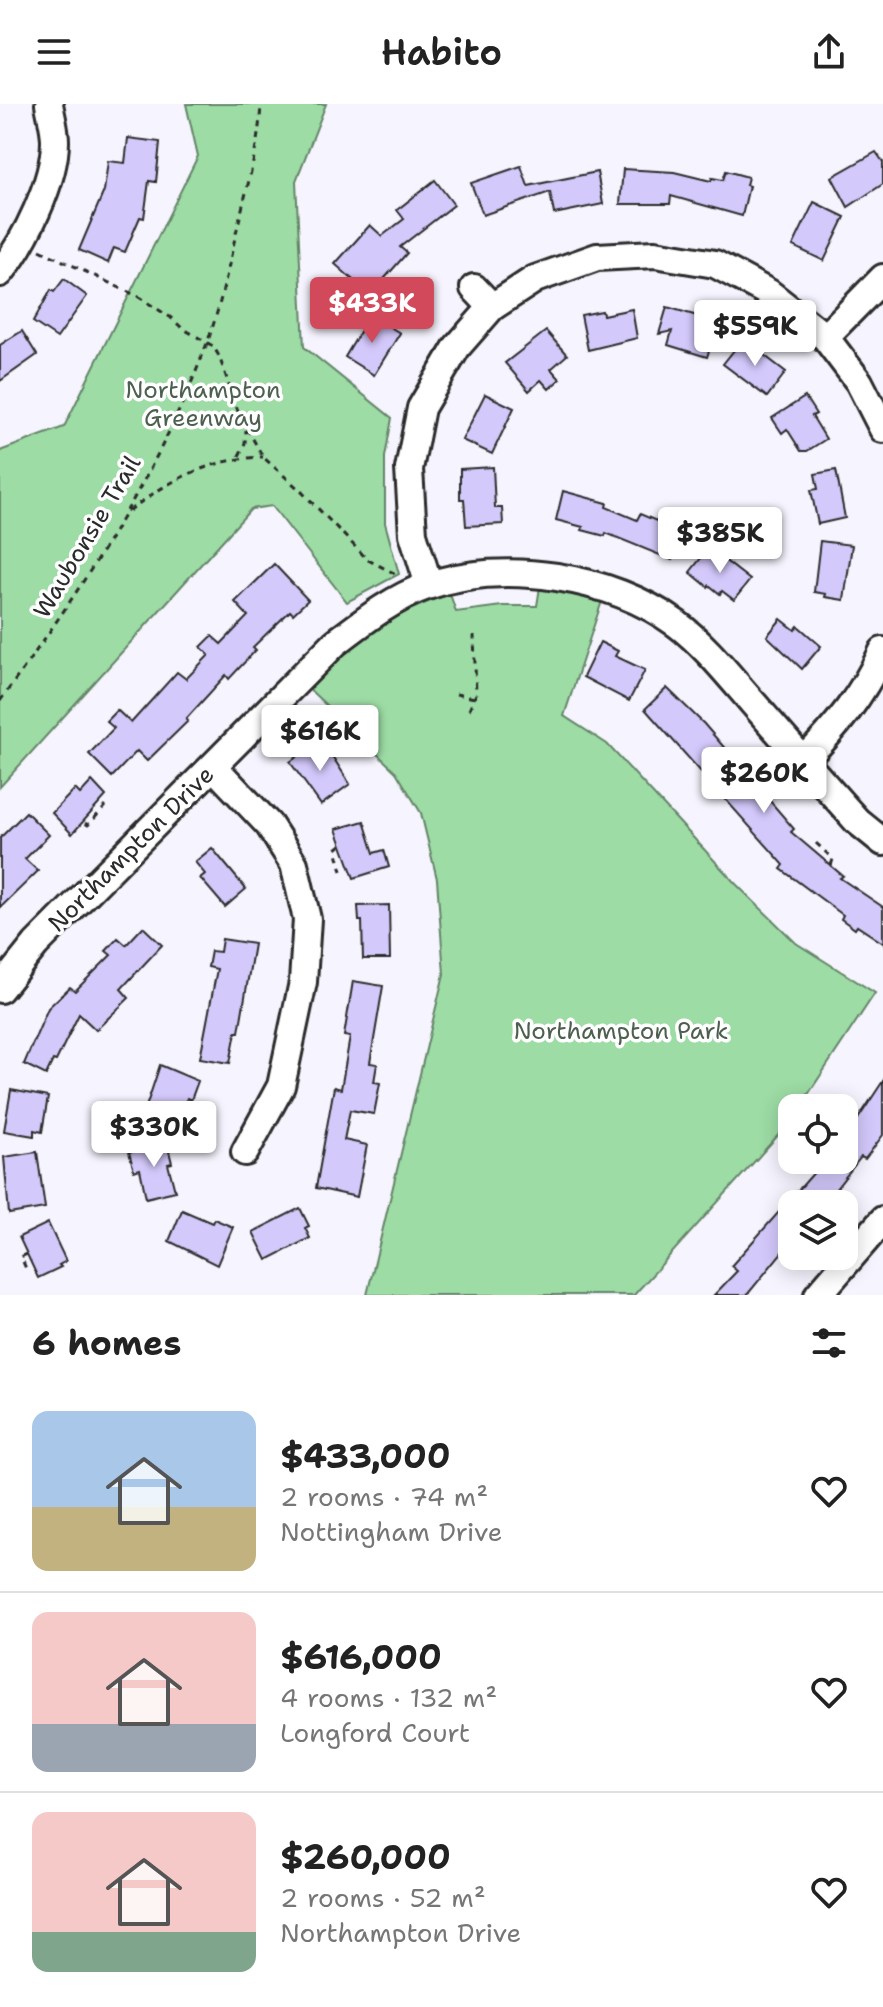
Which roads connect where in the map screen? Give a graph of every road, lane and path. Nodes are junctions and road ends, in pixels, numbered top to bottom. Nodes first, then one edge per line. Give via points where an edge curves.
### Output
1 (49, 104) edge
2 (261, 104) edge
3 (30, 246) dead end
4 (0, 273) edge
5 (883, 278) edge
6 (825, 337) junction
7 (208, 343) junction
8 (245, 426) junction
9 (883, 429) edge
10 (263, 457) junction
11 (236, 459) junction
12 (126, 513) junction
13 (400, 575) dead end
14 (429, 585) junction
15 (474, 635) dead end
16 (883, 651) edge
17 (456, 694) dead end
18 (475, 698) junction
19 (0, 701) edge
20 (469, 710) dead end
21 (803, 761) junction
22 (214, 767) junction
23 (106, 806) dead end
24 (85, 823) dead end
25 (883, 842) edge
26 (816, 843) dead end
27 (341, 845) dead end
28 (831, 866) dead end
29 (342, 871) dead end
30 (0, 989) edge
31 (245, 1152) dead end
32 (883, 1220) edge
33 (27, 1254) dead end
34 (27, 1271) dead end
35 (818, 1295) edge

1 - 4 street via 56,139 53,168 21,242
2 - 7 path, Waubonsie Trail via 251,170
3 - 7 path via 137,296
5 - 6 street
6 - 9 street via 859,382
6 - 14 street via 769,293 715,264 655,254 597,257 483,298 421,408 409,469 413,534
7 - 8 path via 219,356
7 - 12 path, Waubonsie Trail
8 - 10 path
8 - 11 path via 243,451
10 - 11 path
10 - 13 path via 368,560
11 - 12 path via 204,466
12 - 19 path, Waubonsie Trail via 66,610
14 - 21 street, Northampton Drive via 499,572 547,576 618,593 676,624 699,644
14 - 22 street, Northampton Drive via 375,612 335,643
15 - 18 path
16 - 21 street via 852,707
17 - 18 path
18 - 20 path
21 - 25 street, Northampton Drive
22 - 30 street, Northampton Drive via 36,944
22 - 31 street via 269,825 294,864 307,919 303,982 281,1086
23 - 24 path
26 - 28 path via 833,859
27 - 29 path via 336,849
32 - 35 street
33 - 34 path via 21,1257

